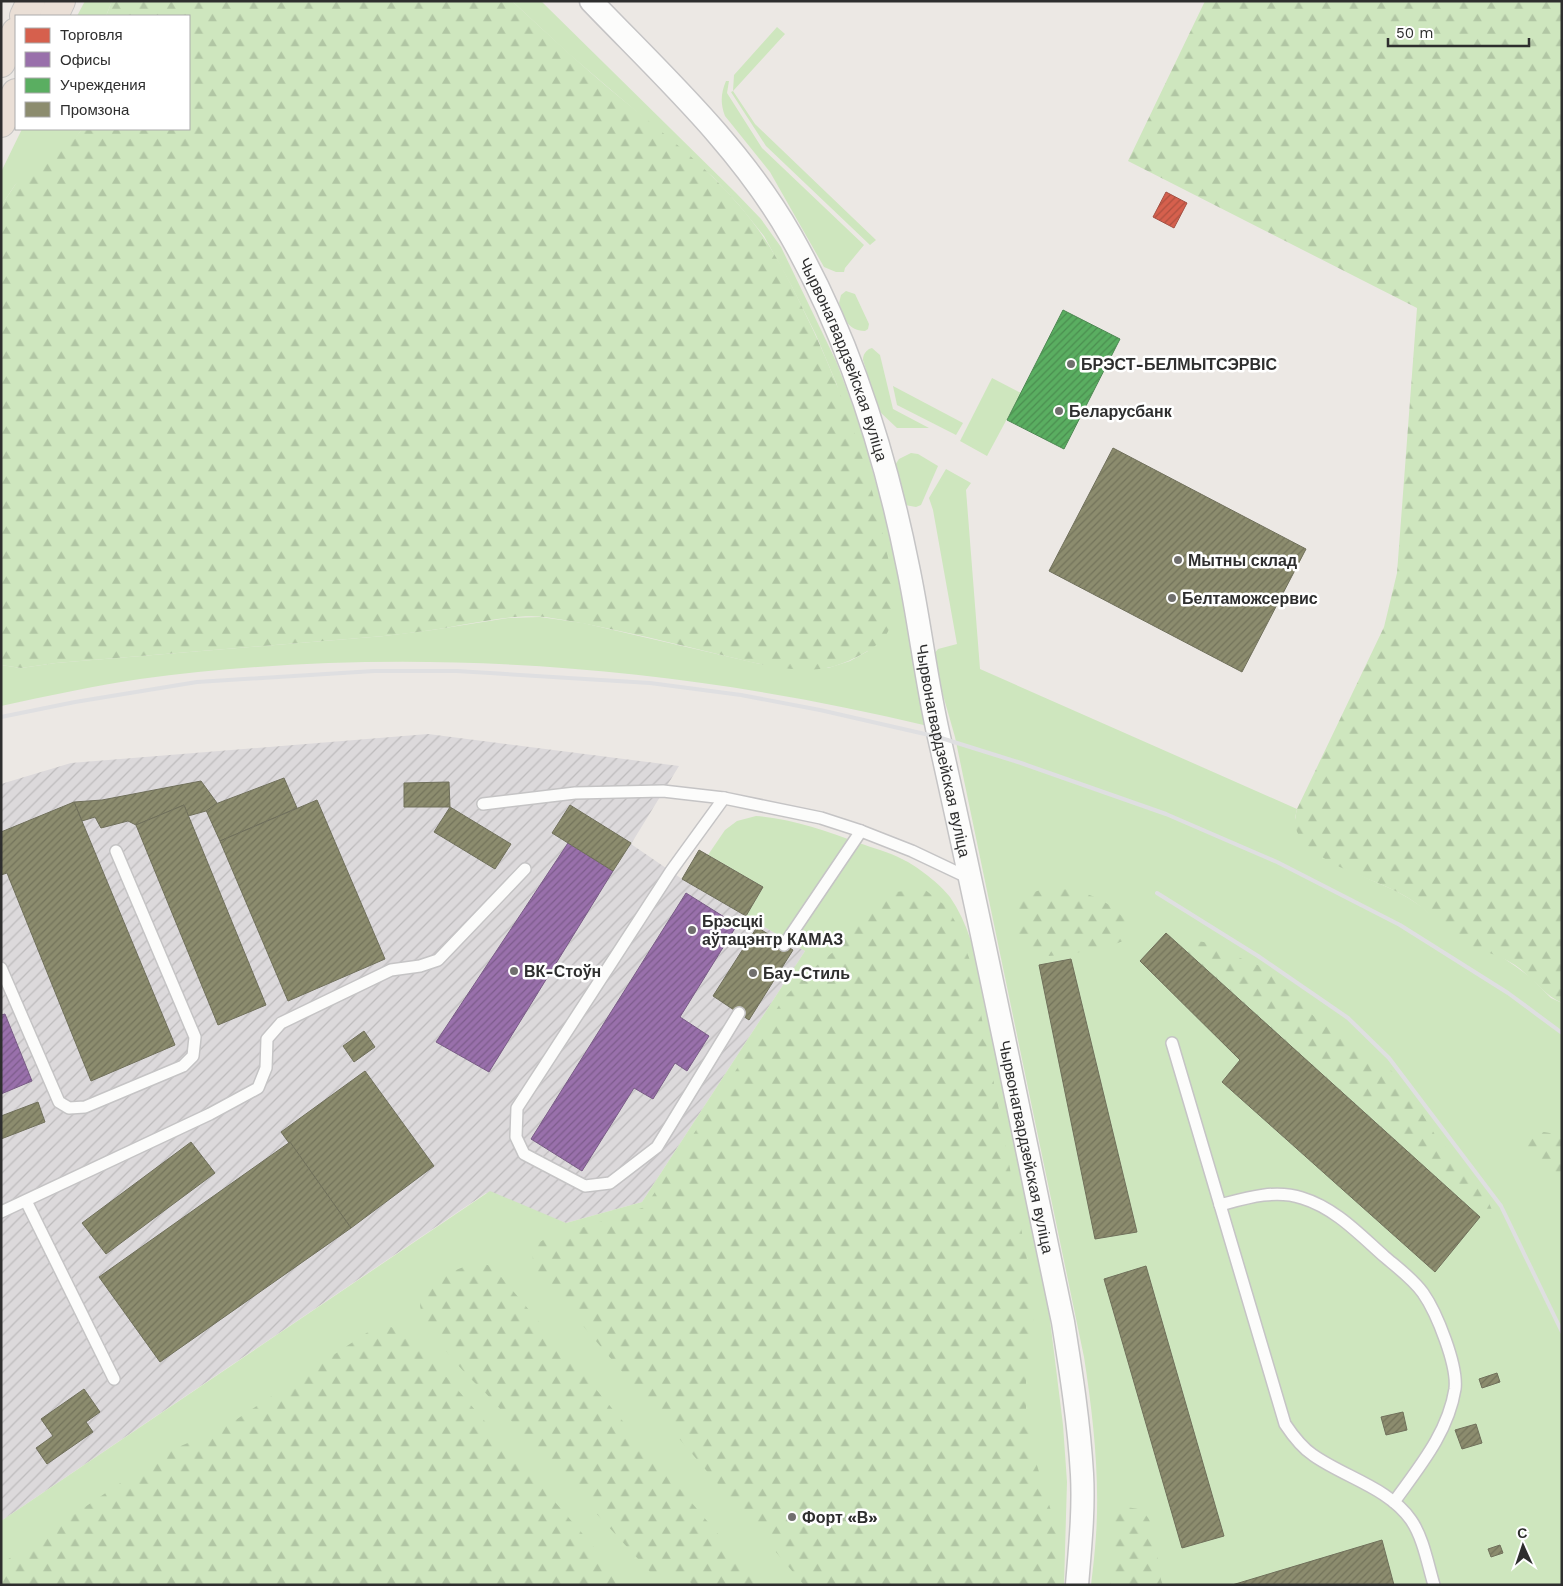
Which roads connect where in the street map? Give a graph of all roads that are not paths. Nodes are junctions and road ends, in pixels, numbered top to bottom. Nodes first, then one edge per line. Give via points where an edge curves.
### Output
1 (31, 1) edge
2 (61, 1) edge
3 (591, 1) edge
4 (24, 15) edge
5 (54, 15) edge
6 (15, 35) edge
7 (6, 61) edge
8 (15, 95) edge
9 (1, 122) edge
10 (724, 798) junction
11 (483, 804) dead end
12 (861, 831) junction
13 (116, 852) dead end
14 (525, 868) dead end
15 (969, 878) junction
16 (784, 944) dead end
17 (1, 968) edge
18 (4, 983) edge
19 (739, 1013) dead end
20 (1172, 1043) dead end
21 (26, 1201) junction
22 (1220, 1205) junction
23 (1, 1212) edge
24 (114, 1379) dead end
25 (1394, 1502) junction
26 (1077, 1585) edge
27 (1434, 1585) edge

1 - 4 highway
2 - 5 highway
3 - 15 street, Чырвонагвардзейская вуліца via 678,90 758,182 820,289 844,344 896,506 938,737
6 - 7 highway
8 - 9 highway
10 - 11 lane via 663,791 575,793
10 - 12 lane via 821,818
10 - 19 lane via 671,871 517,1108 516,1136 524,1154 585,1186 610,1183 658,1147
12 - 15 lane
12 - 16 lane
13 - 18 lane via 195,1037 193,1056 183,1066 94,1104 69,1108 59,1102
14 - 21 lane via 438,960 391,970 281,1023 267,1039 266,1068 258,1088 201,1119
15 - 26 street, Чырвонагвардзейская вуліца via 1063,1322 1082,1474
17 - 18 lane
20 - 22 lane
21 - 23 lane
21 - 24 lane
22 - 25 lane via 1285,1424 1313,1455
22 - 25 lane via 1277,1194 1300,1197 1320,1205 1339,1216 1408,1277 1433,1310 1454,1369 1455,1388 1442,1430
25 - 27 lane via 1415,1527

